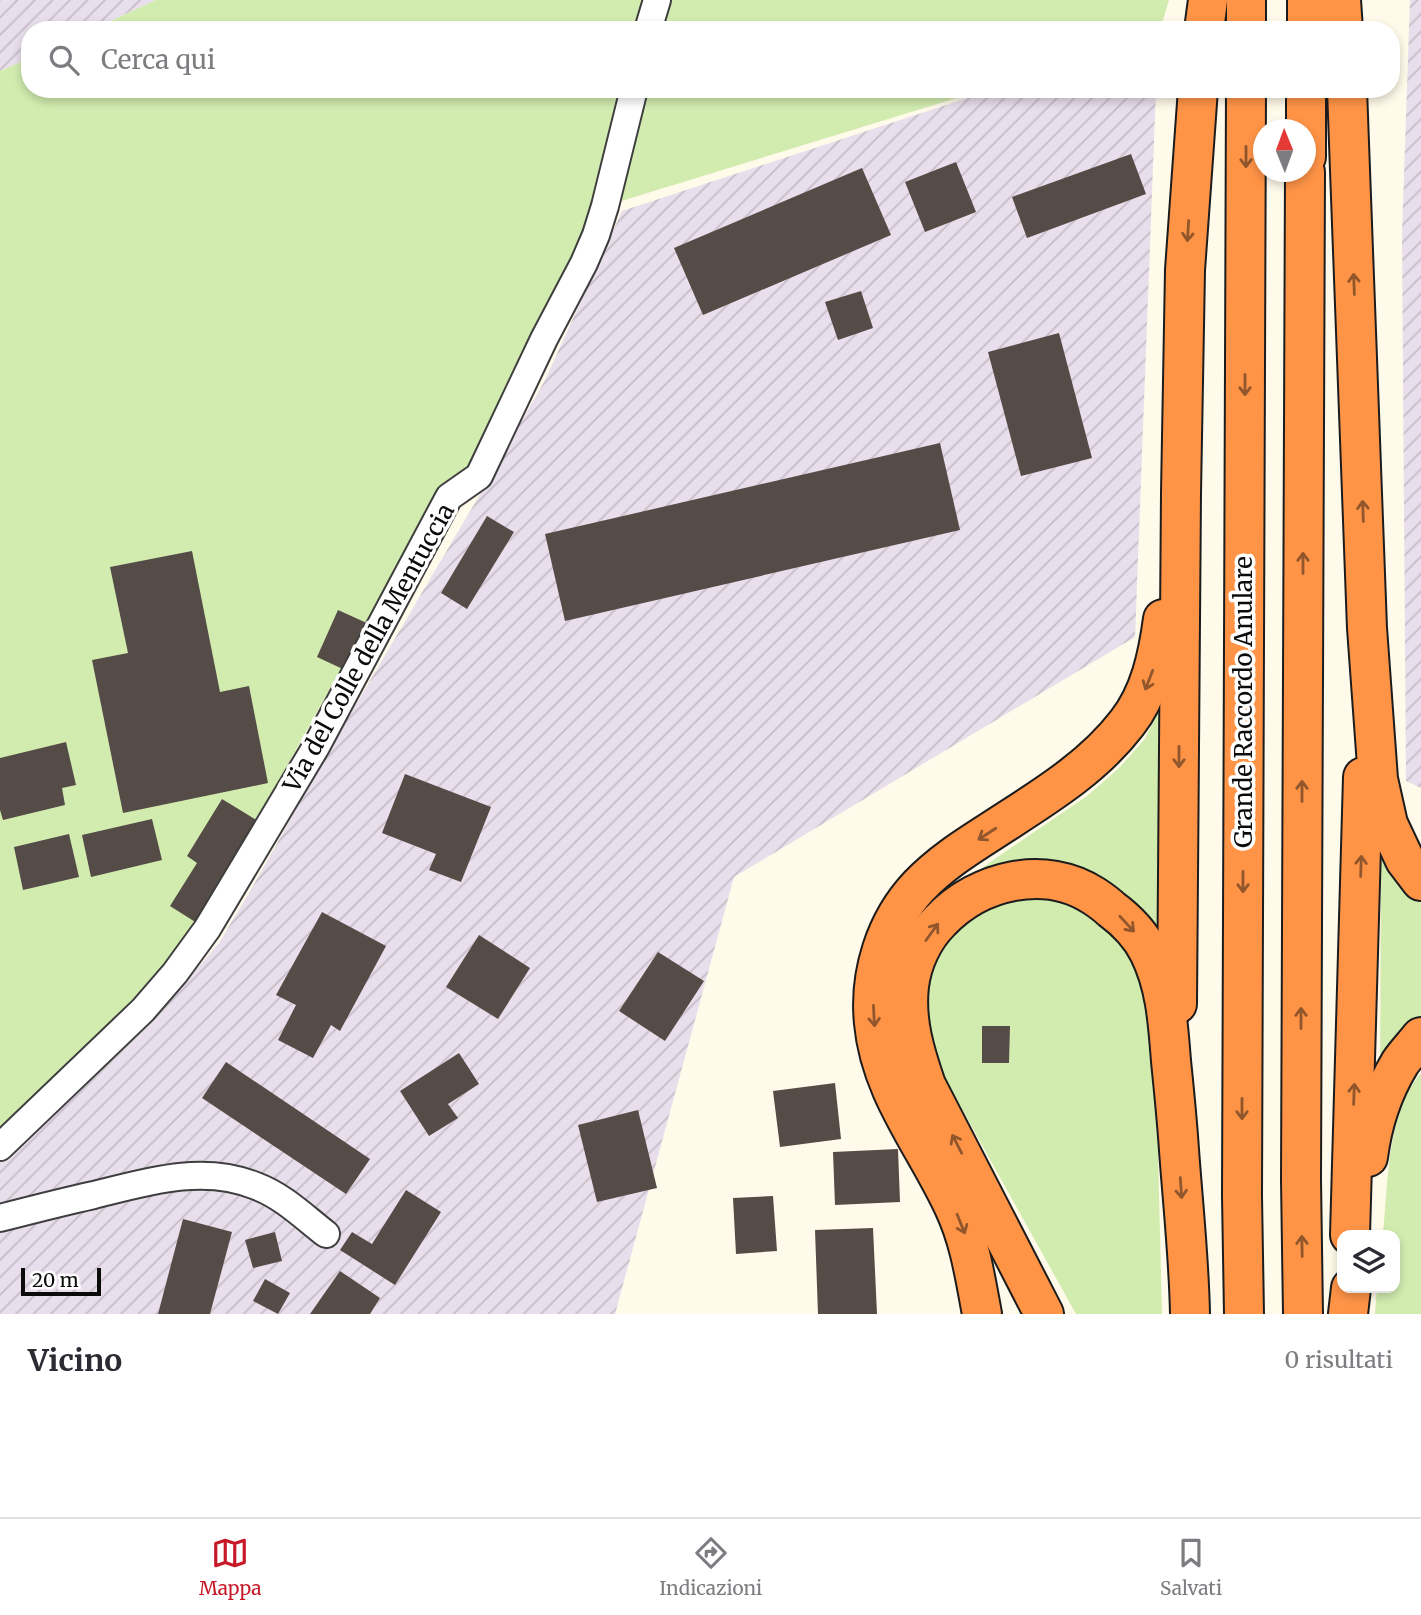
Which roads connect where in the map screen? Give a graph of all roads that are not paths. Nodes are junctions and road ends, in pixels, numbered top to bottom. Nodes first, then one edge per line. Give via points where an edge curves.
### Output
1 (657, 0) edge
2 (1208, 0) edge
3 (1246, 0) edge
4 (1307, 0) edge
5 (1341, 0) edge
6 (651, 21) edge
7 (1205, 21) edge
8 (1246, 21) edge
9 (1307, 21) edge
10 (1342, 21) edge
11 (632, 98) edge
12 (1197, 98) edge
13 (1246, 98) edge
14 (1306, 98) edge
15 (1347, 98) edge
16 (1306, 119) edge
17 (1305, 182) edge
18 (1181, 493) junction
19 (1367, 628) junction
20 (1421, 881) edge
21 (1421, 1037) edge
22 (1177, 1120) junction
23 (0, 1147) edge
24 (0, 1218) edge
25 (1350, 1230) edge
26 (1359, 1230) edge
27 (326, 1234) dead end
28 (1350, 1293) edge
29 (979, 1310) edge
30 (1044, 1314) edge
31 (1190, 1314) edge
32 (1244, 1314) edge
33 (1303, 1314) edge
34 (1348, 1314) edge

1 - 6 street
2 - 7 highway
3 - 8 highway
4 - 9 highway
5 - 10 highway
11 - 23 street, Via del Colle della Mentuccia via 596,235 479,476 450,497 317,746 219,911 156,996
12 -> 18 highway via 1185,270
13 -> 32 highway, Grande Raccordo Anulare
14 - 16 highway
19 -> 15 highway
33 -> 17 highway
18 -> 22 highway
18 -> 29 highway via 1160,642 1134,713 1078,772 946,862 918,887 889,930 879,958 873,1007 879,1055 890,1087 961,1222 971,1252
19 - 20 highway via 1382,802 1398,846
25 -> 19 highway
21 - 26 highway via 1401,1062 1382,1103 1370,1141
30 -> 22 highway via 915,1055 909,985 931,931 965,899 987,887 1023,879 1067,883 1109,907 1140,938 1156,968 1166,1003
22 -> 31 highway
24 - 27 street via 155,1180 214,1176 268,1191
28 - 34 highway

